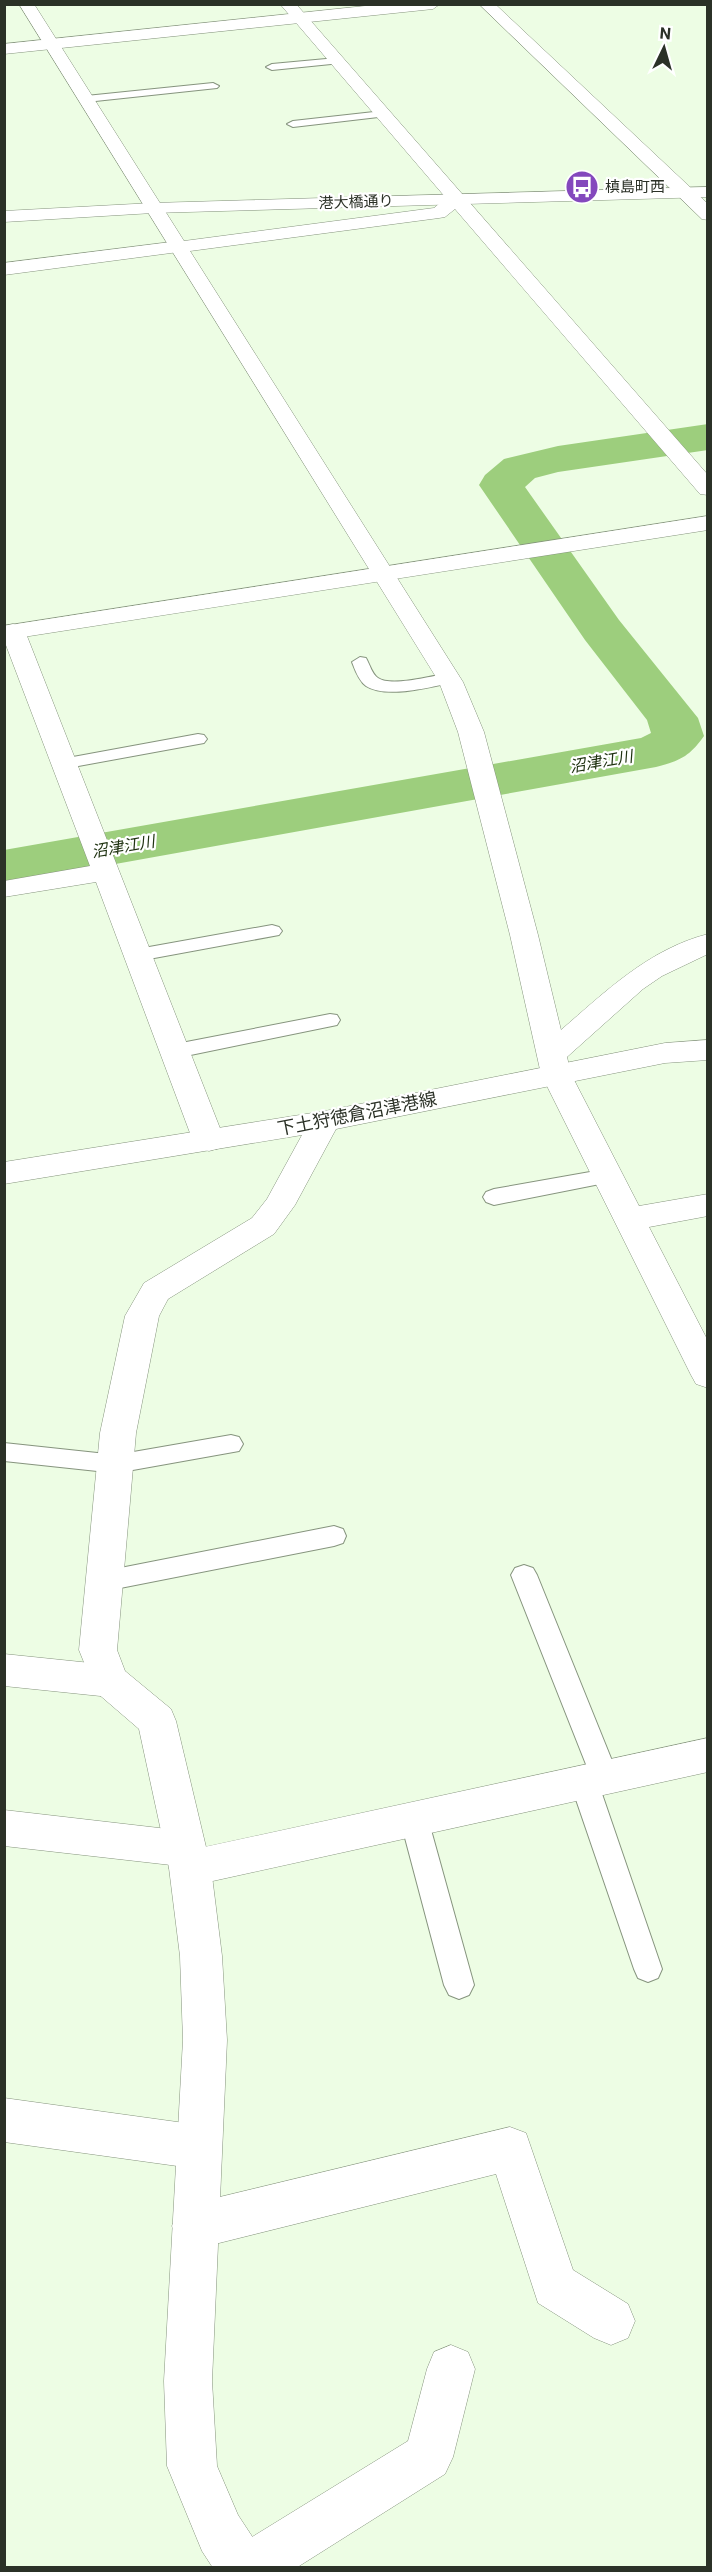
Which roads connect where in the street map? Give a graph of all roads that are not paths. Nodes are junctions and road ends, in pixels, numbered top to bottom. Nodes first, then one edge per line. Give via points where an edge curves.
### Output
1 (26, 4) edge
2 (287, 4) edge
3 (433, 4) edge
4 (486, 4) edge
5 (299, 19) junction
6 (51, 45) junction
7 (4, 49) edge
8 (337, 61) junction
9 (272, 67) dead end
10 (213, 86) dead end
11 (86, 99) junction
12 (383, 114) junction
13 (293, 124) dead end
14 (708, 192) edge
15 (684, 193) junction
16 (455, 199) junction
17 (153, 208) junction
18 (708, 215) edge
19 (4, 217) edge
20 (179, 247) junction
21 (4, 269) edge
22 (708, 489) edge
23 (708, 523) edge
24 (383, 573) junction
25 (7, 625) edge
26 (360, 662) dead end
27 (448, 678) junction
28 (198, 739) dead end
29 (62, 764) junction
30 (105, 872) junction
31 (4, 889) edge
32 (272, 931) dead end
33 (708, 943) edge
34 (138, 955) junction
35 (330, 1020) dead end
36 (708, 1050) edge
37 (176, 1051) junction
38 (554, 1064) junction
39 (325, 1120) junction
40 (209, 1141) junction
41 (4, 1173) edge
42 (607, 1176) junction
43 (494, 1197) dead end
44 (708, 1205) edge
45 (630, 1219) junction
46 (708, 1375) edge
47 (231, 1444) dead end
48 (4, 1452) edge
49 (116, 1464) junction
50 (334, 1536) dead end
51 (524, 1575) dead end
52 (105, 1581) junction
53 (4, 1670) edge
54 (110, 1681) junction
55 (708, 1755) edge
56 (594, 1780) junction
57 (414, 1819) junction
58 (4, 1828) edge
59 (187, 1859) junction
60 (648, 1969) dead end
61 (459, 1985) dead end
62 (4, 2120) edge
63 (200, 2147) junction
64 (195, 2226) junction
65 (611, 2321) dead end
66 (451, 2369) dead end
67 (243, 2568) edge
68 (249, 2568) edge

1 - 6 street
2 - 5 street
3 - 5 street
4 - 15 street
5 - 6 street
5 - 8 street
6 - 7 street
6 - 11 street
8 - 9 lane
8 - 12 street
10 - 11 lane
11 - 17 street
12 - 13 lane
12 - 16 street
14 - 15 street, 港大橋通り
15 - 16 street, 港大橋通り
15 - 18 street
16 - 17 street, 港大橋通り
16 - 20 street via 439,213
16 - 22 street
17 - 19 street, 港大橋通り
17 - 20 street
20 - 21 street
20 - 24 street
23 - 24 street
24 - 25 street
24 - 27 street
25 - 29 street
26 - 27 lane via 377,685
27 - 38 street via 471,732
28 - 29 lane
29 - 30 street
30 - 31 street
30 - 34 street
32 - 34 lane
33 - 38 street via 633,983
34 - 37 street
35 - 37 lane
36 - 38 street, 下土狩徳倉沼津港線
37 - 40 street
38 - 39 street, 下土狩徳倉沼津港線
38 - 42 street
39 - 40 street, 下土狩徳倉沼津港線
39 - 49 street via 264,1226 156,1291 142,1316 118,1432
40 - 41 street, 下土狩徳倉沼津港線
42 - 43 lane
42 - 45 street
44 - 45 street
45 - 46 street
47 - 49 lane
48 - 49 lane
49 - 52 street
50 - 52 lane
51 - 56 lane
52 - 54 street via 98,1650
53 - 54 street
54 - 59 street via 157,1722
55 - 56 street
56 - 57 street
56 - 60 lane
57 - 59 street
57 - 61 lane
58 - 59 street
59 - 63 street via 201,1956 205,2040
62 - 63 street
63 - 64 street
64 - 65 street via 510,2148 555,2286
64 - 67 street via 188,2381 192,2466 220,2533
66 - 68 street via 428,2457

